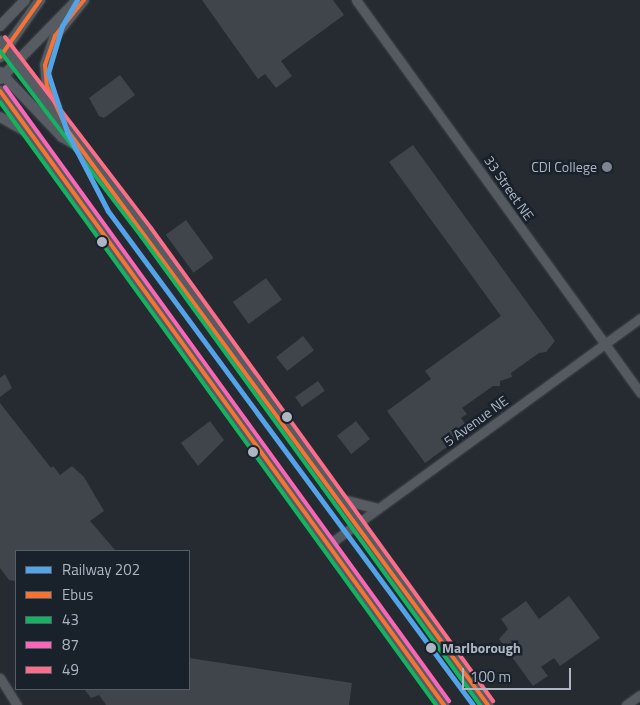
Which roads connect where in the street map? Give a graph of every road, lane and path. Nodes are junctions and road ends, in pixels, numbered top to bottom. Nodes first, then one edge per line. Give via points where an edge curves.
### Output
1 (25, 0) edge
2 (40, 0) edge
3 (77, 0) edge
4 (84, 0) edge
5 (356, 0) edge
6 (0, 26) edge
7 (1, 51) edge
8 (15, 62) junction
9 (1, 75) edge
10 (0, 91) edge
11 (0, 117) edge
12 (68, 131) junction
13 (30, 134) junction
14 (79, 146) junction
15 (640, 318) edge
16 (604, 344) junction
17 (640, 393) edge
18 (340, 500) junction
19 (378, 510) junction
20 (357, 524) junction
21 (328, 545) junction
22 (0, 678) edge
23 (640, 695) edge
24 (17, 705) edge
25 (444, 705) edge
26 (488, 705) edge
27 (626, 705) edge

1 - 6 main road
2 - 7 main road
3 - 8 main road
4 - 12 main road via 55,36 45,65 47,86
5 - 16 street, 33 Street NE
7 - 8 main road
8 - 9 main road
8 - 12 main road
9 - 14 main road via 62,137
10 - 13 main road
11 - 13 main road
12 - 14 main road
13 - 21 main road
14 - 18 main road
15 - 16 street, 5 Avenue NE
16 - 17 street, 33 Street NE
16 - 19 street, 5 Avenue NE
18 - 19 main road
18 - 20 main road
19 - 20 street, 5 Avenue NE
20 - 21 street, 5 Avenue NE
20 - 26 main road
21 - 25 main road
22 - 24 street
23 - 27 street

